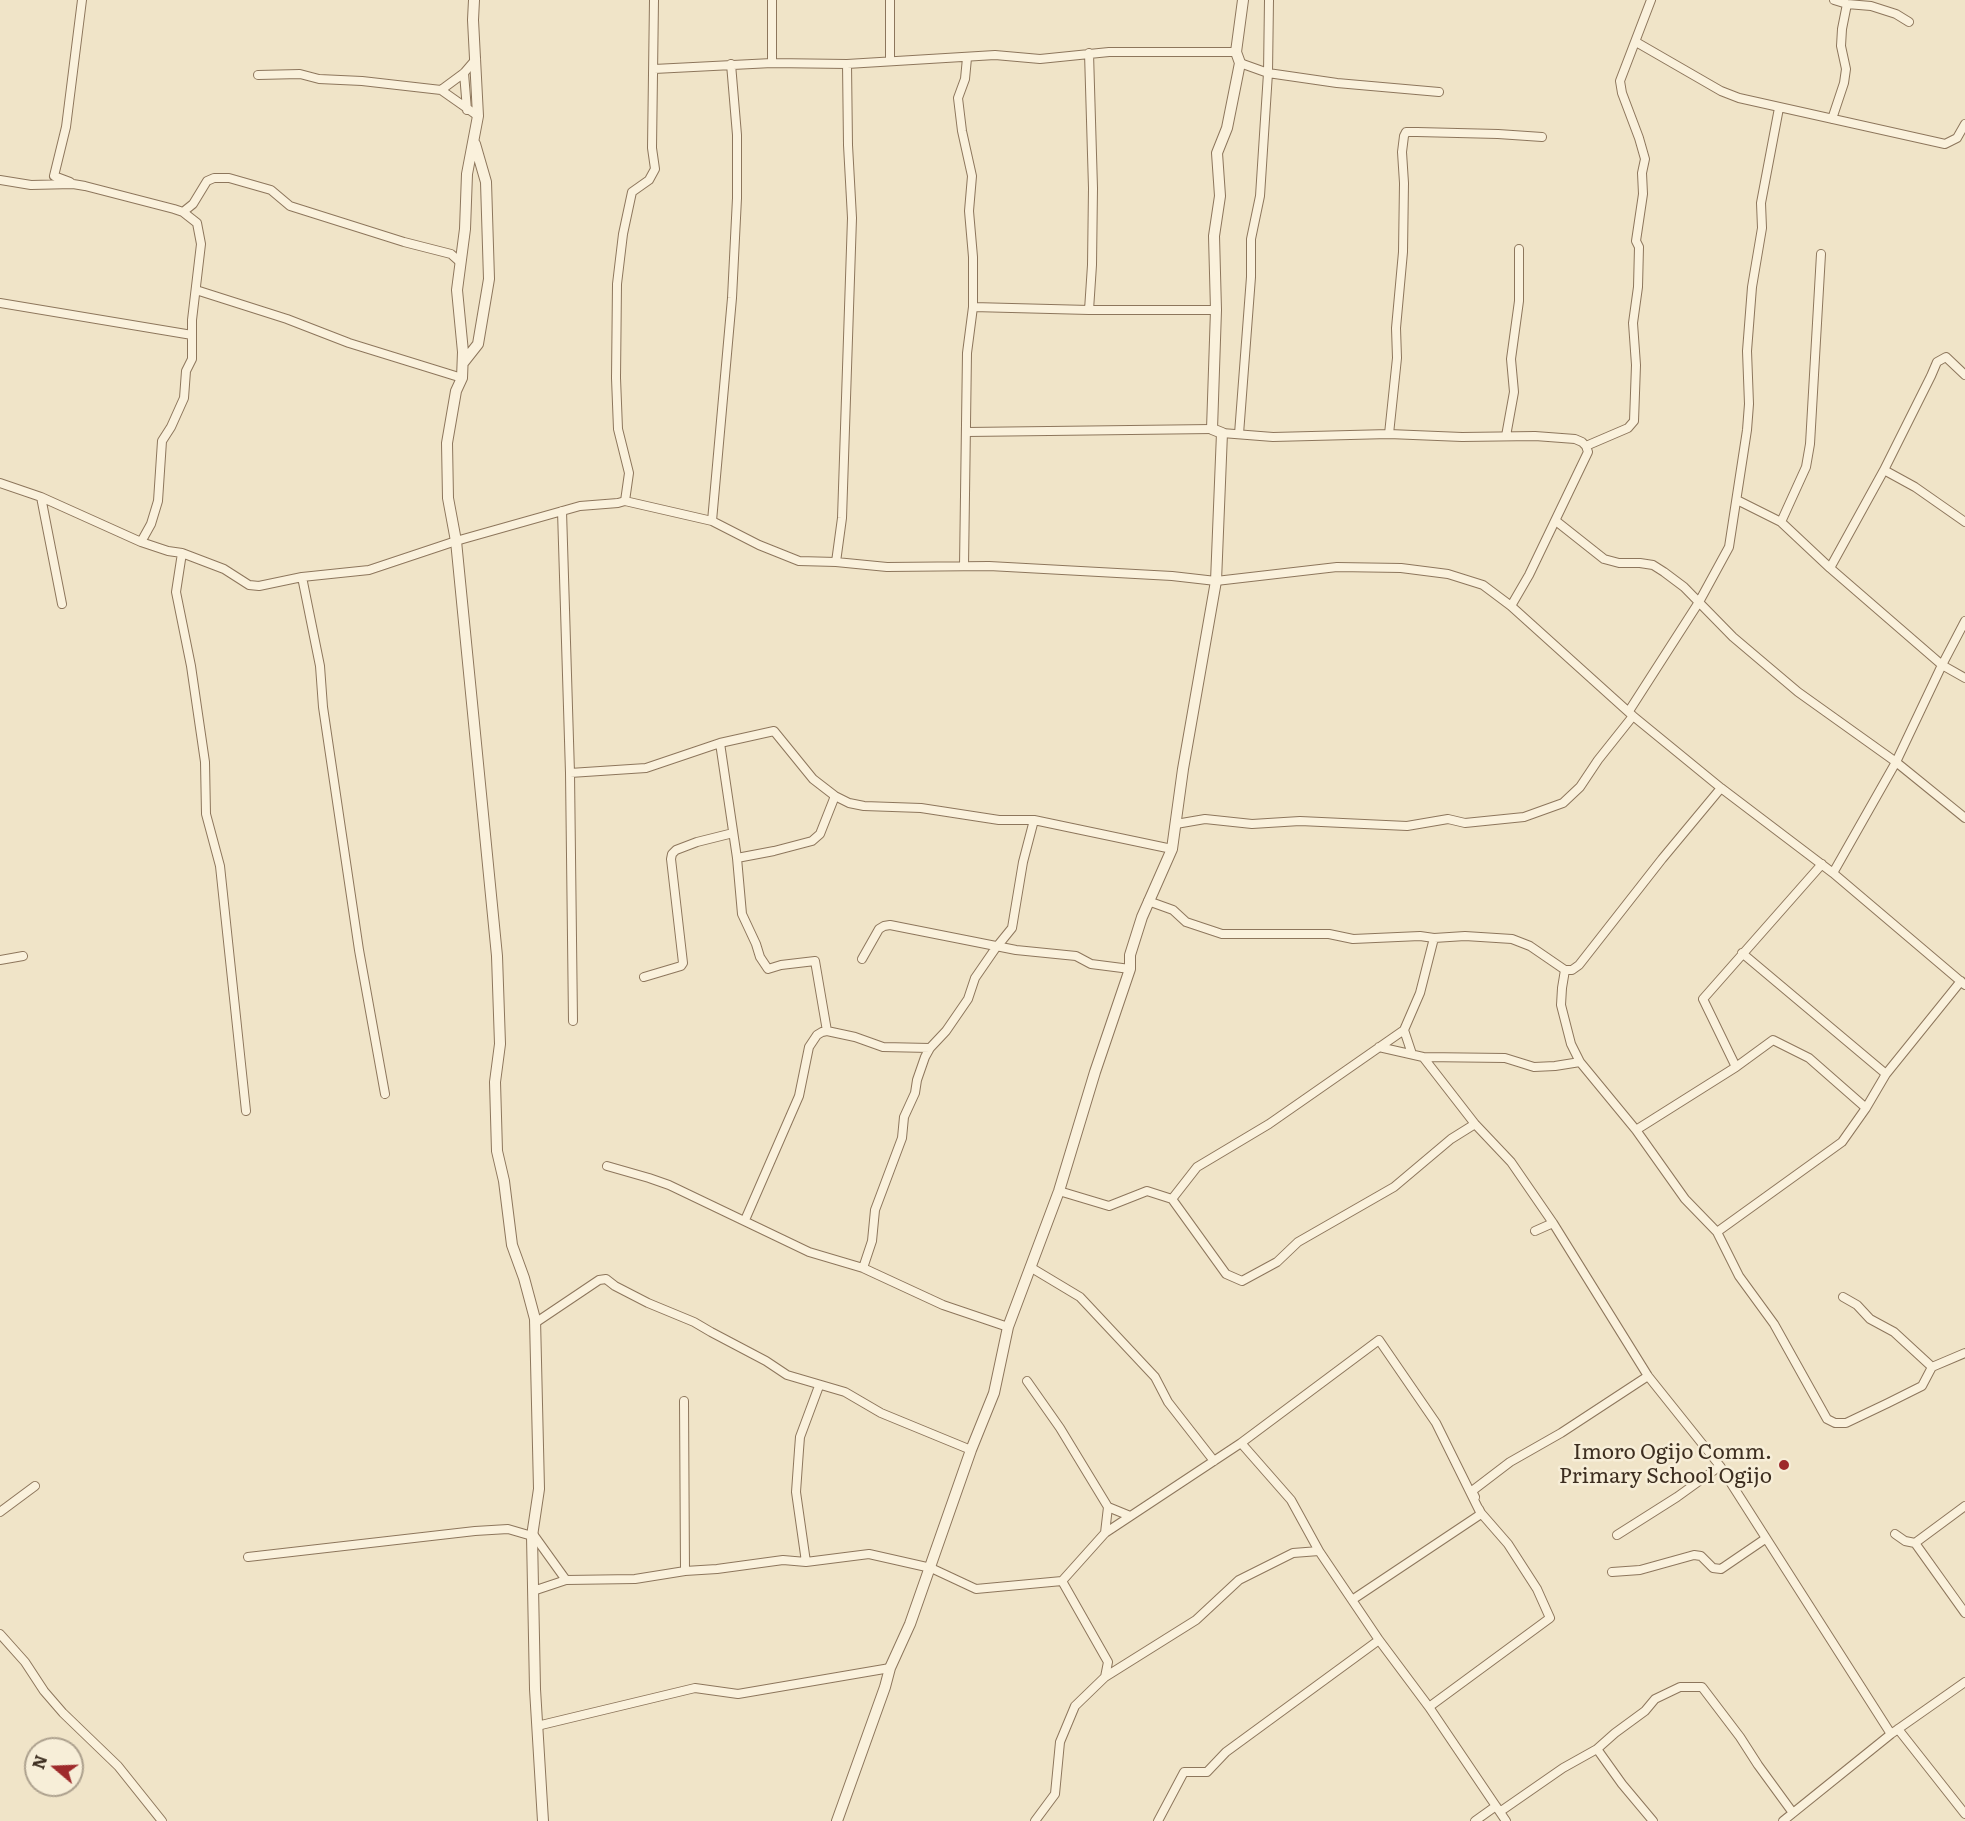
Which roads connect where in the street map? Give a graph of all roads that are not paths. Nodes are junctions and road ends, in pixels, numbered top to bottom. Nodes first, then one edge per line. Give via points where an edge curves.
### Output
1 (82, 0) edge
2 (474, 0) edge
3 (654, 0) edge
4 (771, 0) edge
5 (890, 0) edge
6 (1243, 0) edge
7 (1269, 0) edge
8 (1651, 0) edge
9 (1834, 0) edge
10 (1847, 4) junction
11 (1909, 22) dead end
12 (1636, 42) junction
13 (1236, 51) junction
14 (1089, 53) junction
15 (967, 58) junction
16 (476, 59) junction
17 (890, 61) junction
18 (772, 63) junction
19 (1240, 63) junction
20 (731, 64) junction
21 (847, 64) junction
22 (654, 69) junction
23 (464, 73) junction
24 (1268, 73) junction
25 (258, 75) dead end
26 (441, 90) junction
27 (1438, 92) dead end
28 (1779, 108) junction
29 (467, 110) junction
30 (478, 116) junction
31 (1832, 119) junction
32 (1965, 124) edge
33 (1542, 137) dead end
34 (474, 139) junction
35 (0, 180) edge
36 (73, 184) junction
37 (183, 212) junction
38 (1519, 249) dead end
39 (456, 251) junction
40 (1821, 254) dead end
41 (196, 290) junction
42 (0, 303) edge
43 (973, 307) junction
44 (1089, 310) junction
45 (1216, 310) junction
46 (192, 335) junction
47 (462, 363) junction
48 (1965, 375) edge
49 (462, 378) junction
50 (1217, 431) junction
51 (967, 432) junction
52 (1239, 434) junction
53 (1389, 434) junction
54 (1506, 436) junction
55 (1586, 446) junction
56 (1884, 470) junction
57 (0, 483) edge
58 (41, 497) junction
59 (1737, 500) junction
60 (625, 501) junction
61 (562, 511) junction
62 (712, 521) junction
63 (1556, 521) junction
64 (1781, 522) junction
65 (1965, 522) edge
66 (456, 541) junction
67 (141, 542) junction
68 (182, 553) junction
69 (836, 562) junction
70 (964, 566) junction
71 (1830, 568) junction
72 (302, 577) junction
73 (1216, 581) junction
74 (1700, 602) junction
75 (62, 604) dead end
76 (1511, 606) junction
77 (1965, 621) edge
78 (1941, 665) junction
79 (1965, 678) edge
80 (1631, 714) junction
81 (720, 743) junction
82 (1896, 762) junction
83 (570, 774) junction
84 (1721, 788) junction
85 (835, 796) junction
86 (1965, 818) edge
87 (1034, 820) junction
88 (1176, 824) junction
89 (733, 833) junction
90 (1172, 849) junction
91 (737, 858) junction
92 (1822, 864) junction
93 (1833, 873) junction
94 (1148, 901) junction
95 (1434, 938) junction
96 (998, 946) junction
97 (1742, 954) junction
98 (23, 956) dead end
99 (862, 959) dead end
100 (0, 960) edge
101 (1130, 969) junction
102 (1565, 970) junction
103 (644, 977) dead end
104 (1963, 983) edge
105 (573, 1021) dead end
106 (1404, 1030) junction
107 (827, 1031) junction
108 (1379, 1047) junction
109 (930, 1048) junction
110 (1412, 1054) junction
111 (1423, 1057) junction
112 (1580, 1062) junction
113 (1736, 1067) junction
114 (1886, 1074) junction
115 (385, 1094) dead end
116 (1866, 1108) junction
117 (246, 1111) dead end
118 (1475, 1124) junction
119 (1636, 1130) junction
120 (607, 1166) dead end
121 (1059, 1191) junction
122 (1173, 1199) junction
123 (745, 1221) junction
124 (1553, 1222) junction
125 (1535, 1232) dead end
126 (1717, 1232) junction
127 (1030, 1267) junction
128 (863, 1268) junction
129 (1843, 1297) dead end
130 (535, 1323) junction
131 (1008, 1327) junction
132 (1965, 1353) edge
133 (1932, 1367) junction
134 (1648, 1376) junction
135 (1027, 1381) dead end
136 (819, 1386) junction
137 (684, 1401) dead end
138 (1241, 1443) junction
139 (971, 1449) junction
140 (1214, 1461) junction
141 (1719, 1466) junction
142 (35, 1486) dead end
143 (1965, 1506) edge
144 (1108, 1507) junction
145 (0, 1512) edge
146 (1130, 1516) junction
147 (1105, 1533) junction
148 (1895, 1534) dead end
149 (532, 1535) junction
150 (1617, 1535) dead end
151 (1765, 1539) junction
152 (1915, 1543) junction
153 (1319, 1551) junction
154 (248, 1557) dead end
155 (806, 1562) junction
156 (931, 1568) junction
157 (685, 1571) junction
158 (1612, 1572) dead end
159 (566, 1580) junction
160 (1062, 1581) junction
161 (533, 1591) junction
162 (1352, 1600) junction
163 (1965, 1613) edge
164 (0, 1634) edge
165 (1379, 1640) junction
166 (890, 1668) junction
167 (1105, 1677) junction
168 (1965, 1682) edge
169 (1429, 1707) junction
170 (537, 1726) junction
171 (1895, 1732) junction
172 (1597, 1749) junction
173 (1498, 1808) junction
174 (1793, 1813) junction
175 (1965, 1814) edge
176 (162, 1821) edge
177 (543, 1821) edge
178 (837, 1821) edge
179 (1035, 1821) edge
180 (1158, 1821) edge
181 (1475, 1821) edge
182 (1506, 1821) edge
183 (1653, 1821) edge
184 (1783, 1821) edge

1 - 36 street via 66,127 54,176
2 - 16 street
3 - 22 street
4 - 18 street
5 - 17 street
6 - 13 street
7 - 24 street
8 - 12 street
9 - 10 street
10 - 11 street via 1871,6
10 - 31 street via 1841,46 1846,69
12 - 28 street via 1721,91
12 - 55 street via 1620,81 1645,159 1636,241 1640,247 1633,322 1634,421 1628,428
13 - 14 street
13 - 19 street
14 - 15 street via 1040,59 995,55
14 - 44 street via 1093,188
15 - 17 street
15 - 43 street via 958,98 972,176 969,211
16 - 23 street
16 - 30 street
17 - 21 street
18 - 20 street
18 - 21 street
19 - 24 street
19 - 45 street via 1227,128 1217,153 1220,196 1214,236
20 - 22 street
20 - 62 street via 737,198
21 - 69 street via 852,218 842,518
22 - 60 street via 655,169 649,180 632,192 617,284 618,429 629,472
23 - 26 street
23 - 29 street
24 - 27 street
24 - 52 street via 1260,196 1251,239
25 - 26 street via 300,74
26 - 29 street
28 - 31 street
28 - 59 street via 1761,203 1762,228 1752,287 1747,351 1749,404
29 - 30 street
30 - 34 street
31 - 32 street via 1945,144 1958,138
33 - 53 street via 1406,132 1402,152 1403,252
34 - 39 street via 467,174 465,229
34 - 47 street via 486,182 489,279 478,344
35 - 36 street via 32,185
36 - 37 street
37 - 39 street via 193,204 207,181 229,178 271,190 290,206 404,242
37 - 41 street via 197,223 201,234
38 - 54 street via 1519,301 1511,360 1514,392
39 - 47 street via 460,262 457,290
40 - 64 street via 1810,444 1806,467
41 - 46 street
41 - 49 street
42 - 46 street
43 - 44 street
43 - 51 street via 967,353
44 - 45 street
45 - 50 street
46 - 67 street via 192,359 186,371 184,398 162,441 158,501
47 - 49 street
48 - 56 street via 1946,357 1937,362
49 - 66 street via 447,444 448,498
50 - 51 street
50 - 52 street
50 - 73 street
51 - 70 street
52 - 53 street
53 - 54 street
54 - 55 street via 1575,439
55 - 63 street via 1588,452
56 - 65 street
56 - 71 street
57 - 58 street
58 - 67 street
58 - 75 street
59 - 64 street
59 - 74 street via 1729,547
60 - 61 street
60 - 62 street
61 - 66 street
61 - 83 street
62 - 69 street via 799,561
63 - 74 street via 1604,559 1653,565
63 - 76 street
64 - 71 street
66 - 72 street via 369,570
66 - 130 street via 497,956 497,1151 512,1245
67 - 68 street
68 - 72 street via 224,569 249,585
68 - 117 street via 176,592 205,762 206,814 220,866
69 - 70 street via 887,567
70 - 73 street
71 - 78 street
72 - 115 street via 320,666 358,938
73 - 76 street via 1337,567 1401,568 1448,574 1483,585
73 - 88 street
74 - 80 street
74 - 82 street via 1733,637 1798,692
76 - 80 street
77 - 78 street
78 - 79 street
78 - 82 street
80 - 84 street
80 - 88 street via 1580,787 1563,803 1524,817 1465,823 1448,819 1407,826 1300,821 1252,824 1205,819
81 - 83 street via 645,768
81 - 85 street via 774,732 813,779
81 - 89 street
82 - 86 street
82 - 93 street
83 - 105 street
84 - 92 street
84 - 102 street via 1579,965
85 - 87 street via 864,806
85 - 91 street via 820,834 812,841
87 - 90 street
87 - 96 street via 1012,928
88 - 90 street
89 - 91 street
89 - 103 street via 672,854 683,963
90 - 94 street
91 - 107 street via 742,914 760,957 768,969 815,961
92 - 93 street
92 - 97 street
93 - 104 street
94 - 95 street via 1173,910 1186,922 1222,934
94 - 101 street via 1130,955
95 - 102 street via 1512,939 1530,946
95 - 106 street via 1420,993
96 - 99 street via 890,925 879,929
96 - 101 street via 1076,956 1091,964
96 - 109 street via 975,978 968,999
97 - 113 street via 1703,999
97 - 114 street
98 - 100 street
101 - 121 street
102 - 112 street via 1561,1005
104 - 114 street
106 - 108 street
106 - 110 street
107 - 109 street via 883,1047
107 - 123 street via 817,1035 809,1047 799,1096
108 - 110 street
108 - 122 street via 1269,1124 1197,1167
109 - 128 street via 875,1210 872,1241
110 - 111 street
111 - 112 street via 1505,1058 1534,1067
111 - 118 street
112 - 119 street
113 - 116 street via 1773,1040 1809,1058
113 - 119 street
114 - 116 street
116 - 126 street via 1842,1142
118 - 122 street via 1394,1187 1298,1242 1277,1262 1242,1281 1226,1274
118 - 124 street via 1511,1162
119 - 126 street via 1685,1199
120 - 123 street via 669,1185
121 - 122 street via 1109,1206 1147,1191
121 - 127 street
123 - 128 street via 808,1252
124 - 125 street
124 - 134 street
126 - 133 street via 1739,1276 1774,1324 1827,1419 1846,1423 1896,1399 1922,1386
127 - 131 street
127 - 140 street via 1080,1297 1118,1337 1155,1377 1168,1402
128 - 131 street via 943,1305
129 - 133 street via 1894,1332
130 - 136 street via 606,1279 766,1360 787,1375
130 - 149 street via 539,1489
131 - 139 street via 994,1393
132 - 133 street
134 - 141 street
134 - 169 street via 1510,1462 1472,1491 1481,1513 1508,1544 1550,1617
135 - 144 street
136 - 139 street via 845,1392 880,1413
136 - 155 street via 799,1450 796,1492
137 - 157 street
138 - 140 street
138 - 153 street via 1291,1500
138 - 162 street via 1379,1340 1436,1423 1481,1514
139 - 156 street
140 - 146 street
141 - 150 street
141 - 151 street
142 - 145 street
143 - 152 street
144 - 146 street
144 - 147 street
146 - 147 street
147 - 160 street
148 - 152 street
149 - 154 street via 508,1529 475,1531
149 - 159 street
149 - 161 street
151 - 158 street via 1721,1569 1694,1555 1640,1570
151 - 171 street
152 - 163 street
153 - 162 street
153 - 167 street via 1293,1553 1239,1580 1196,1620
155 - 156 street via 869,1554
155 - 157 street via 783,1560
156 - 160 street via 976,1589
156 - 166 street
157 - 159 street via 635,1579
159 - 161 street
160 - 167 street via 1108,1662
161 - 170 street
162 - 165 street
164 - 176 street via 63,1713 118,1766
165 - 169 street
165 - 180 street via 1226,1752 1207,1772 1184,1772
166 - 170 street via 738,1694 695,1688
166 - 178 street
167 - 179 street via 1075,1706 1060,1742 1055,1794
168 - 171 street
169 - 173 street
170 - 177 street
171 - 174 street
171 - 175 street
172 - 173 street
172 - 174 street via 1645,1711 1654,1699 1680,1687 1702,1687
172 - 183 street
173 - 181 street
173 - 182 street
174 - 184 street

